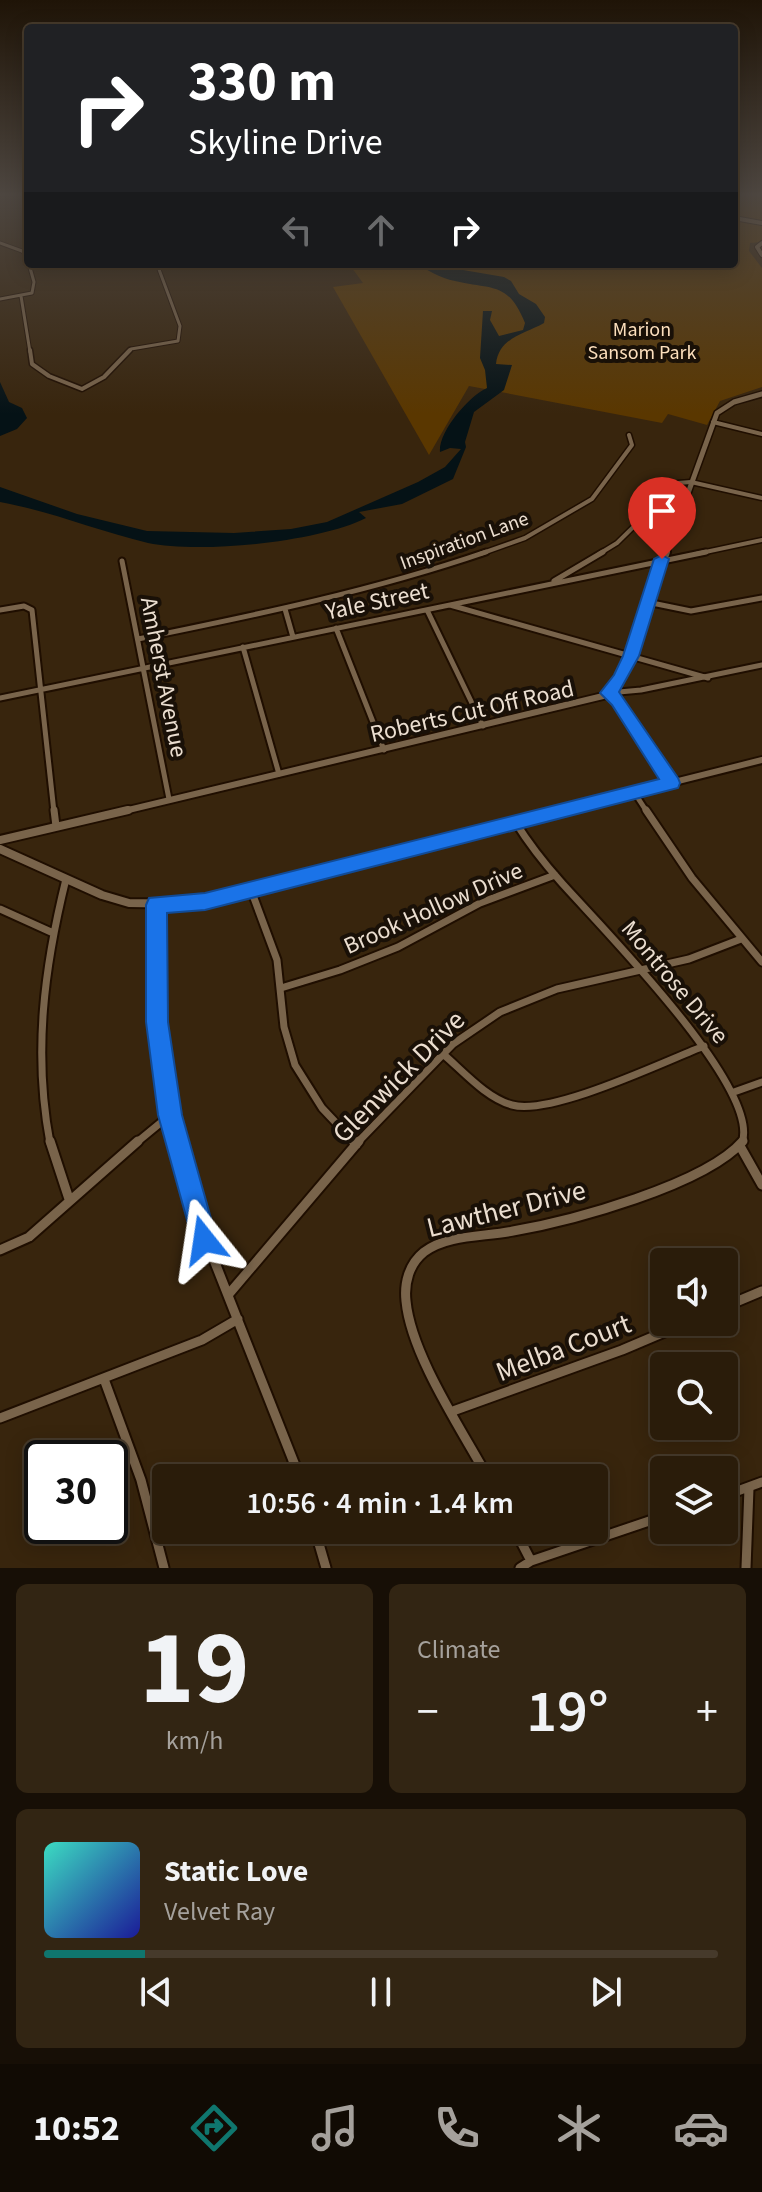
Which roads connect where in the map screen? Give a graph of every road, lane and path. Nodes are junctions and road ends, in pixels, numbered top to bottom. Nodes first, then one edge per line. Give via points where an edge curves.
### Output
1 (30, 268) edge
2 (158, 268) edge
3 (21, 296) junction
4 (0, 299) edge
5 (762, 394) edge
6 (713, 422) junction
7 (762, 434) edge
8 (629, 435) dead end
9 (691, 482) junction
10 (762, 497) edge
11 (762, 505) edge
12 (762, 540) edge
13 (662, 559) junction
14 (122, 561) dead end
15 (547, 585) junction
16 (762, 598) edge
17 (647, 602) junction
18 (449, 605) junction
19 (285, 609) junction
20 (0, 610) edge
21 (427, 610) junction
22 (336, 628) junction
23 (293, 637) junction
24 (138, 639) junction
25 (243, 647) junction
26 (631, 656) junction
27 (762, 665) edge
28 (144, 668) junction
29 (708, 678) junction
30 (41, 690) junction
31 (608, 693) junction
32 (0, 698) edge
33 (483, 726) junction
34 (384, 750) junction
35 (762, 760) edge
36 (279, 774) junction
37 (671, 783) junction
38 (634, 792) junction
39 (169, 799) junction
40 (516, 823) junction
41 (56, 826) junction
42 (0, 840) edge
43 (0, 849) edge
44 (555, 875) junction
45 (66, 879) junction
46 (251, 890) junction
47 (156, 905) junction
48 (0, 909) edge
49 (51, 932) junction
50 (741, 939) junction
51 (762, 962) edge
52 (643, 970) junction
53 (281, 988) junction
54 (704, 1046) junction
55 (443, 1054) junction
56 (762, 1082) edge
57 (734, 1092) junction
58 (170, 1115) junction
59 (356, 1145) junction
60 (740, 1146) junction
61 (762, 1185) edge
62 (69, 1199) junction
63 (0, 1250) edge
64 (762, 1291) edge
65 (228, 1295) junction
66 (738, 1301) edge
67 (238, 1319) junction
68 (651, 1336) edge
69 (104, 1379) junction
70 (453, 1411) junction
71 (0, 1418) edge
72 (295, 1464) edge
73 (481, 1464) edge
74 (762, 1482) edge
75 (749, 1488) junction
76 (738, 1492) edge
77 (650, 1521) edge
78 (319, 1544) edge
79 (522, 1544) edge
80 (531, 1561) junction
81 (164, 1568) edge
82 (326, 1568) edge
83 (520, 1568) edge
84 (746, 1568) edge

1 - 3 street via 35,287
2 - 3 street via 180,326 178,341 131,349 104,377 82,389 32,364
3 - 4 street
5 - 6 street via 722,409
6 - 7 street
6 - 9 street, Roberts Cut Off Road
8 - 19 street, Inspiration Lane via 633,443 592,499 525,538 410,578
9 - 10 street
9 - 13 street, Roberts Cut Off Road
9 - 15 street via 678,483 617,543
10 - 11 street
12 - 13 street, Yale Street
13 - 15 street, Yale Street
13 - 17 street, Roberts Cut Off Road
14 - 24 street, Amherst Avenue
15 - 18 street, Yale Street
16 - 17 street via 691,611
17 - 26 street, Roberts Cut Off Road
18 - 21 street, Yale Street
18 - 26 street
19 - 23 street
19 - 24 street, Inspiration Lane
20 - 30 street via 32,610
21 - 22 street, Yale Street
21 - 33 street
22 - 23 street, Yale Street
22 - 34 street
23 - 25 street, Yale Street
24 - 28 street, Amherst Avenue
25 - 28 street, Yale Street
25 - 36 street
26 - 29 street
26 - 31 street, Roberts Cut Off Road
27 - 29 street
28 - 30 street, Yale Street
28 - 39 street, Amherst Avenue
29 - 31 street
30 - 32 street, Yale Street
30 - 41 street
31 - 33 street, Roberts Cut Off Road
31 - 37 street via 618,700
33 - 34 street, Roberts Cut Off Road
34 - 36 street, Roberts Cut Off Road
35 - 37 street
36 - 39 street, Roberts Cut Off Road
37 - 38 street
38 - 40 street
38 - 50 street
39 - 41 street, Roberts Cut Off Road
40 - 44 street, Montrose Drive
40 - 46 street
41 - 42 street, Roberts Cut Off Road
43 - 45 street
44 - 52 street, Montrose Drive
44 - 53 street, Brook Hollow Drive via 480,903 398,947
45 - 47 street via 129,903
45 - 49 street
46 - 47 street via 205,902
46 - 53 street
47 - 58 street via 157,1022
48 - 49 street
49 - 62 street via 40,999 42,1075 51,1147
50 - 51 street
50 - 52 street, Glenwick Drive
52 - 54 street, Montrose Drive
52 - 55 street, Glenwick Drive via 522,1002 477,1026
53 - 59 street via 292,1059 322,1112
54 - 55 street via 530,1108 500,1098
54 - 57 street, Montrose Drive
55 - 59 street, Glenwick Drive
56 - 57 street
57 - 60 street, Montrose Drive via 745,1129
58 - 62 street
58 - 65 street via 204,1240
59 - 65 street, Glenwick Drive
60 - 61 street, Montrose Drive
60 - 70 street, Lawther Drive via 722,1160 637,1197 564,1220 442,1244 421,1254 406,1281 404,1300 418,1343
62 - 63 street via 29,1237
64 - 66 street
65 - 67 street
67 - 69 street via 202,1340
67 - 72 street
68 - 70 street, Melba Court
69 - 71 street
69 - 81 street via 141,1480
70 - 73 street, Lawther Drive
74 - 75 street
75 - 76 street
75 - 84 street
77 - 80 street
78 - 82 street
79 - 80 street
80 - 83 street

